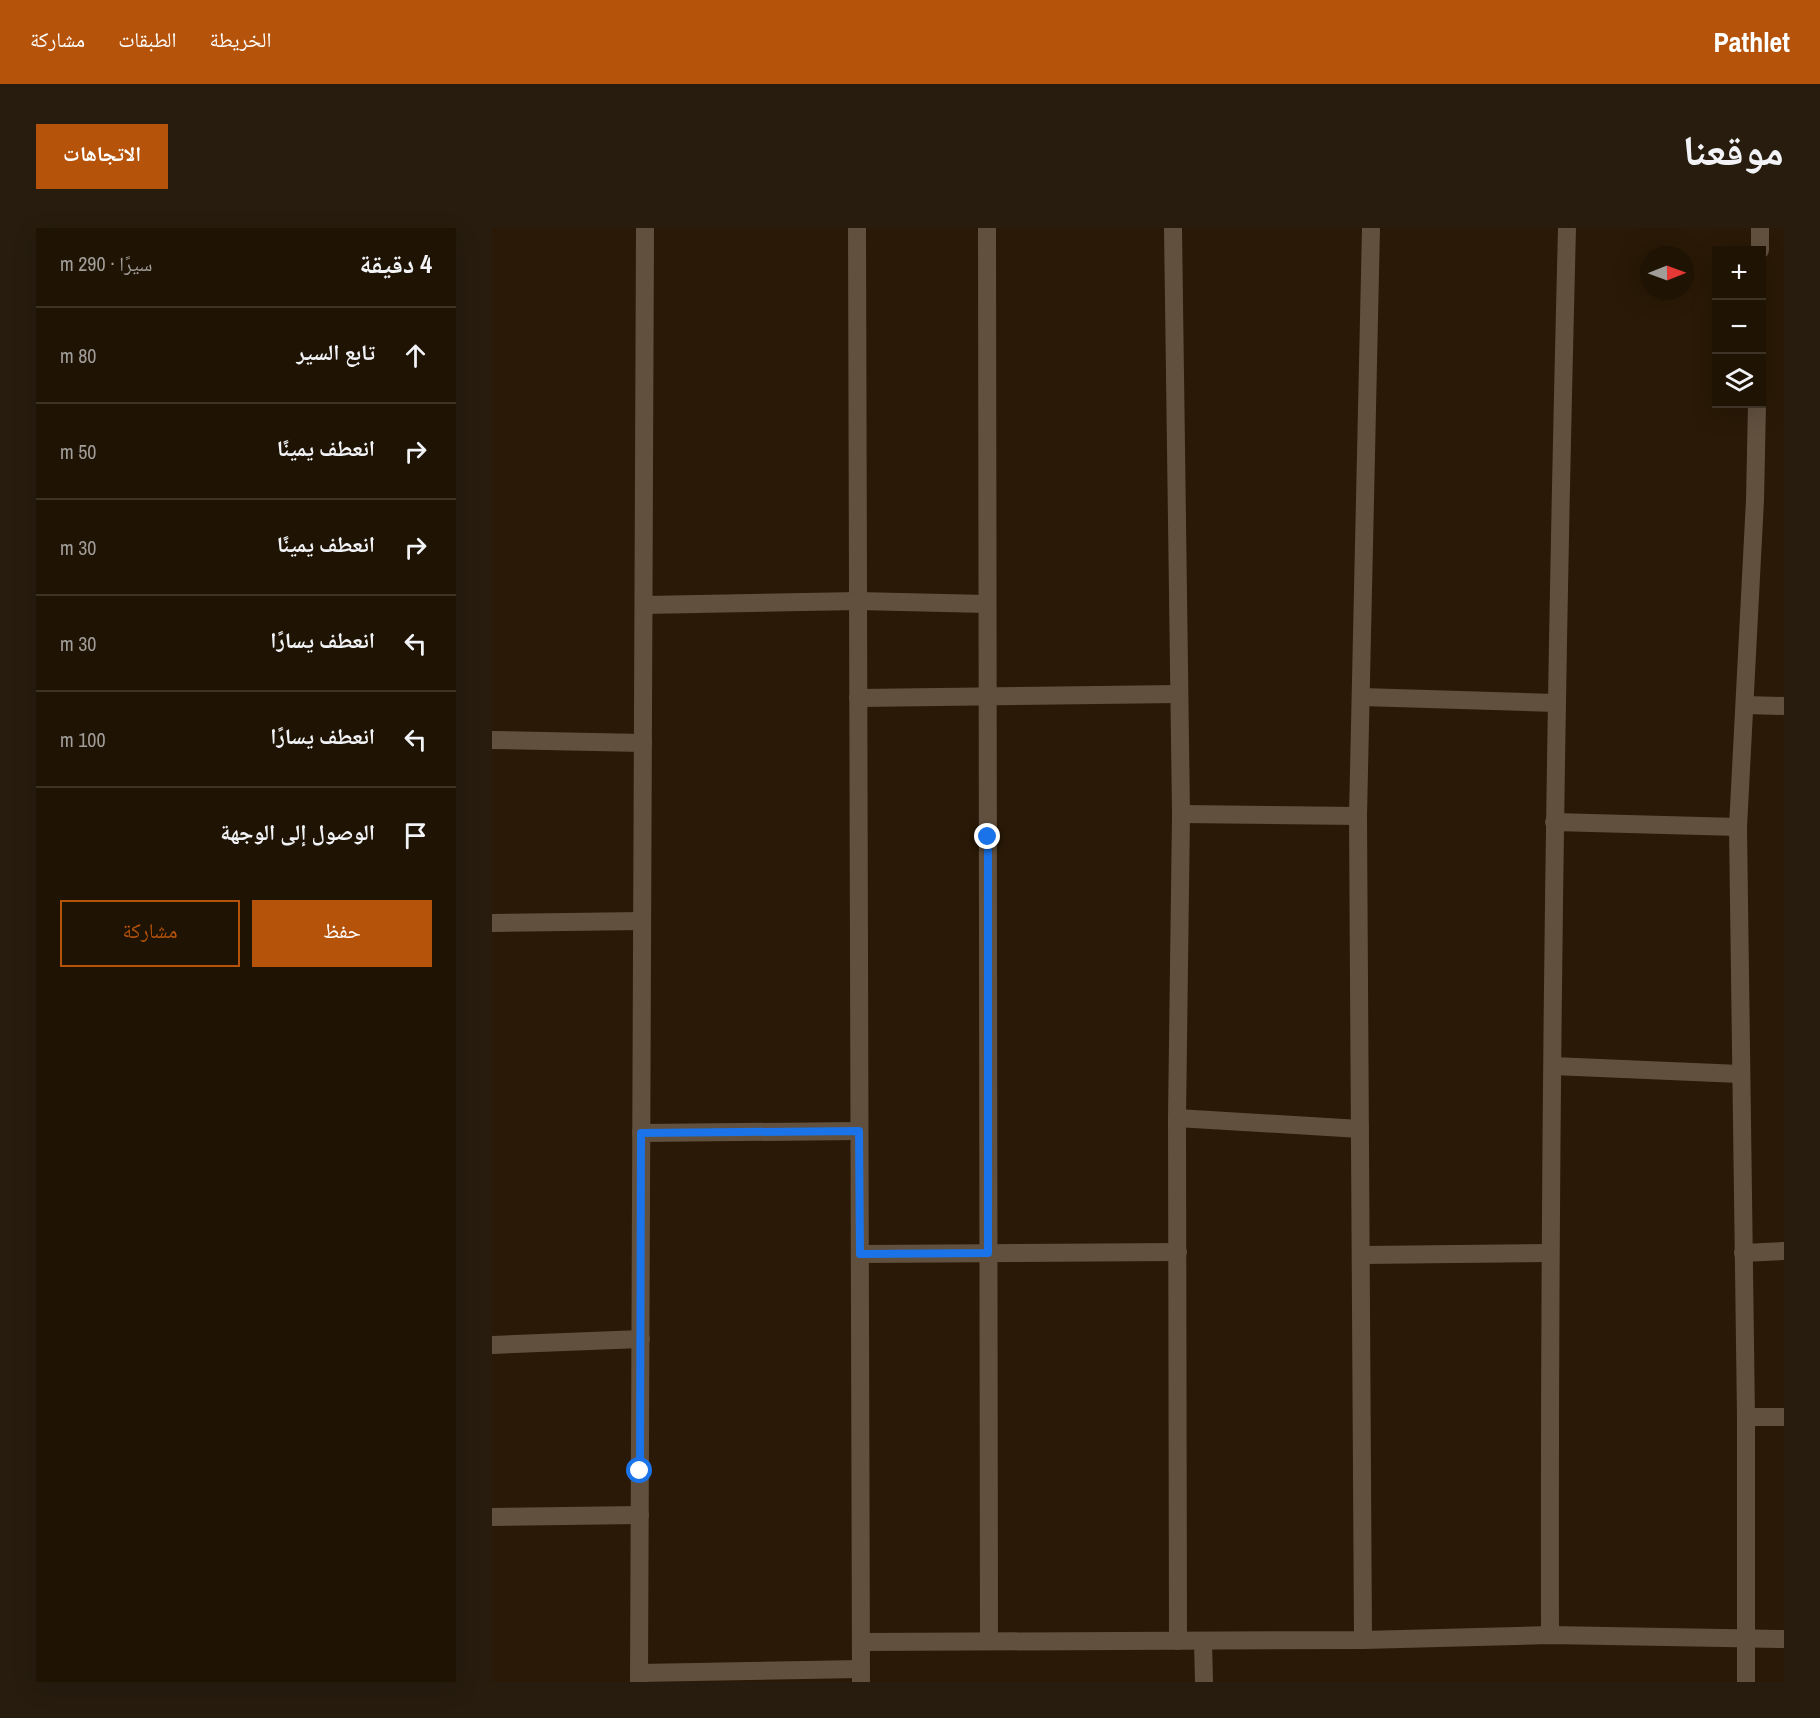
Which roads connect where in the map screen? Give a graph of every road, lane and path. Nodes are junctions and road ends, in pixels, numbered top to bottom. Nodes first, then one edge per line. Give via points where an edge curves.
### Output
1 (645, 228) edge
2 (857, 228) edge
3 (987, 228) edge
4 (1173, 228) edge
5 (1371, 228) edge
6 (1567, 228) edge
7 (1760, 228) edge
8 (1760, 246) edge
9 (1757, 408) edge
10 (858, 601) junction
11 (987, 604) junction
12 (644, 605) junction
13 (1178, 694) junction
14 (1362, 697) junction
15 (858, 698) junction
16 (988, 698) junction
17 (1555, 703) junction
18 (1745, 705) junction
19 (1784, 706) edge
20 (492, 740) edge
21 (643, 743) junction
22 (1181, 814) junction
23 (1358, 816) junction
24 (1554, 822) junction
25 (1738, 827) junction
26 (642, 921) junction
27 (492, 923) edge
28 (1553, 1066) junction
29 (1740, 1074) junction
30 (1177, 1118) junction
31 (1360, 1129) junction
32 (859, 1131) junction
33 (641, 1133) junction
34 (1784, 1251) edge
35 (1178, 1252) junction
36 (988, 1253) junction
37 (1549, 1253) junction
38 (1743, 1253) junction
39 (860, 1254) junction
40 (1362, 1255) junction
41 (640, 1339) junction
42 (492, 1345) edge
43 (1746, 1416) junction
44 (1784, 1417) edge
45 (640, 1515) junction
46 (492, 1517) edge
47 (1550, 1635) junction
48 (1745, 1639) junction
49 (1784, 1639) edge
50 (1363, 1640) junction
51 (989, 1641) junction
52 (1178, 1641) junction
53 (1203, 1641) junction
54 (861, 1642) junction
55 (861, 1676) edge
56 (639, 1677) edge
57 (1204, 1682) edge
58 (1746, 1682) edge

1 - 12 street
2 - 10 street
3 - 11 street
4 - 13 street
5 - 14 street
6 - 17 street
7 - 8 street
9 - 18 street
10 - 11 street
10 - 12 street
10 - 15 street
11 - 16 street
12 - 21 street
13 - 16 street
13 - 22 street
14 - 17 street
14 - 23 street
15 - 16 street
15 - 32 street
16 - 36 street
17 - 24 street
18 - 19 street
18 - 25 street
20 - 21 street
21 - 26 street
22 - 23 street
22 - 30 street
23 - 31 street
24 - 25 street
24 - 28 street
25 - 29 street
26 - 27 street
26 - 33 street
28 - 29 street
28 - 37 street
29 - 38 street
30 - 31 street
30 - 35 street
31 - 40 street
32 - 33 street
32 - 39 street
33 - 41 street
34 - 38 street
35 - 36 street
35 - 52 street
36 - 39 street
36 - 51 street
37 - 40 street
37 - 47 street
38 - 43 street
39 - 54 street
40 - 50 street
41 - 42 street
41 - 45 street
43 - 44 street
43 - 48 street
45 - 46 street
45 - 56 street
47 - 48 street
47 - 50 street
48 - 49 street
48 - 58 street
50 - 53 street
51 - 52 street
51 - 54 street
52 - 53 street
53 - 57 street
54 - 55 street
55 - 56 street

